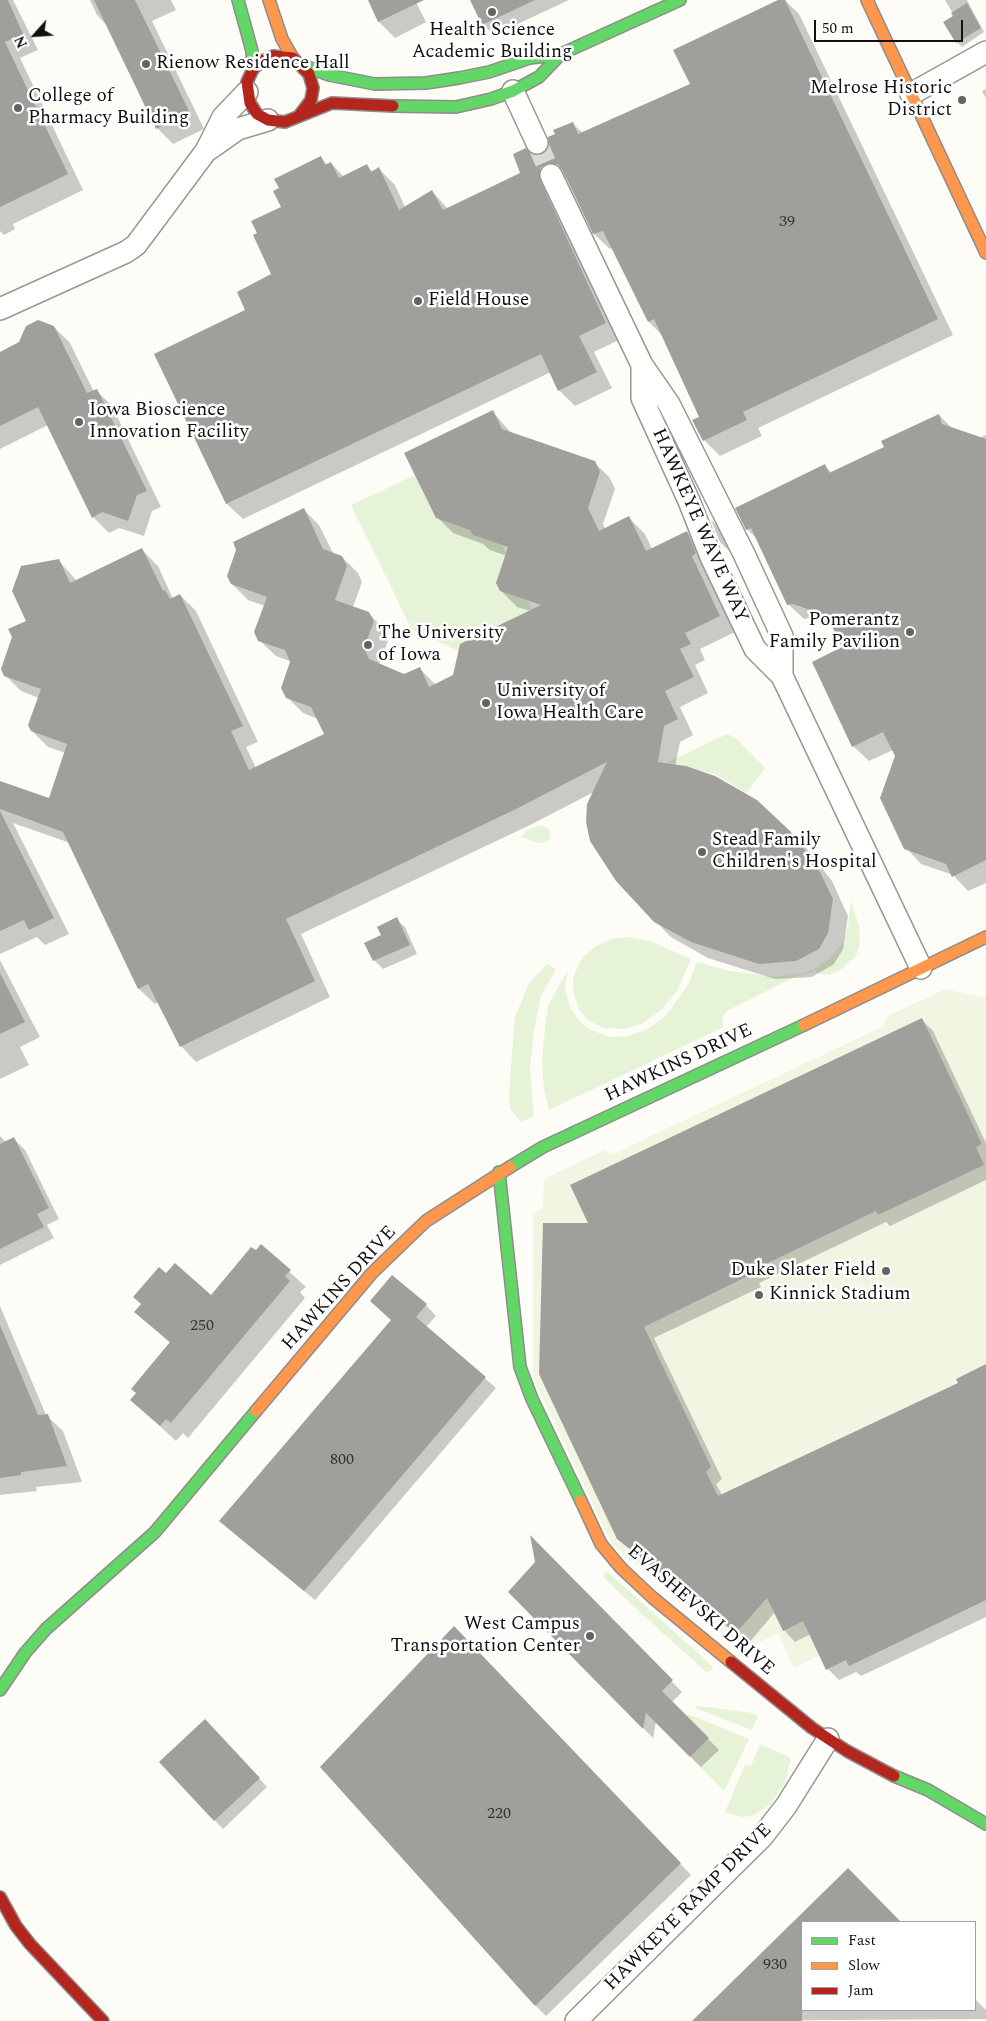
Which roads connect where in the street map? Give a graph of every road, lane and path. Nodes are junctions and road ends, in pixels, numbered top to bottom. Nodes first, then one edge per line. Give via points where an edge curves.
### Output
1 (238, 0) edge
2 (269, 0) edge
3 (680, 0) edge
4 (867, 0) edge
5 (986, 52) edge
6 (561, 54) junction
7 (298, 62) junction
8 (253, 69) junction
9 (513, 91) junction
10 (247, 92) junction
11 (911, 94) junction
12 (299, 116) junction
13 (268, 120) junction
14 (537, 143) tunnel mouth
15 (206, 151) junction
16 (551, 175) tunnel mouth
17 (986, 252) edge
18 (0, 309) edge
19 (642, 365) junction
20 (782, 676) junction
21 (986, 937) edge
22 (922, 968) junction
23 (499, 1172) junction
24 (0, 1690) edge
25 (828, 1739) junction
26 (986, 1824) edge
27 (0, 1896) edge
28 (103, 2021) edge
29 (576, 2021) edge

1 - 8 street via 252,51
2 - 7 street via 282,39
3 - 6 street
4 - 11 street
5 - 11 street
6 - 7 street via 530,58 459,78 406,84 350,81
6 - 9 street via 539,77
7 - 8 street via 273,56
7 - 12 street via 309,74 313,88 308,106
8 - 10 street
9 - 12 street via 456,107 332,103
9 - 14 street
10 - 13 street via 257,114
10 - 15 street via 224,116
11 - 17 street
12 - 13 street via 284,122
13 - 15 street via 238,129
15 - 18 street via 136,245
16 - 19 street, HAWKEYE WAVE WAY
19 - 20 street, HAWKEYE WAVE WAY via 669,404 782,636
19 - 20 street, HAWKEYE WAVE WAY via 642,398 711,557 754,649
20 - 22 street, HAWKEYE WAVE WAY
21 - 22 street, HAWKINS DRIVE
22 - 23 street, HAWKINS DRIVE via 543,1147
23 - 24 street, HAWKINS DRIVE via 426,1222 372,1273 155,1532 46,1629
23 - 25 street, EVASHEVSKI DRIVE via 520,1367 598,1537 622,1568 653,1598 774,1699
25 - 26 street, EVASHEVSKI DRIVE
25 - 29 street, HAWKEYE RAMP DRIVE via 762,1838
27 - 28 street via 30,1944

